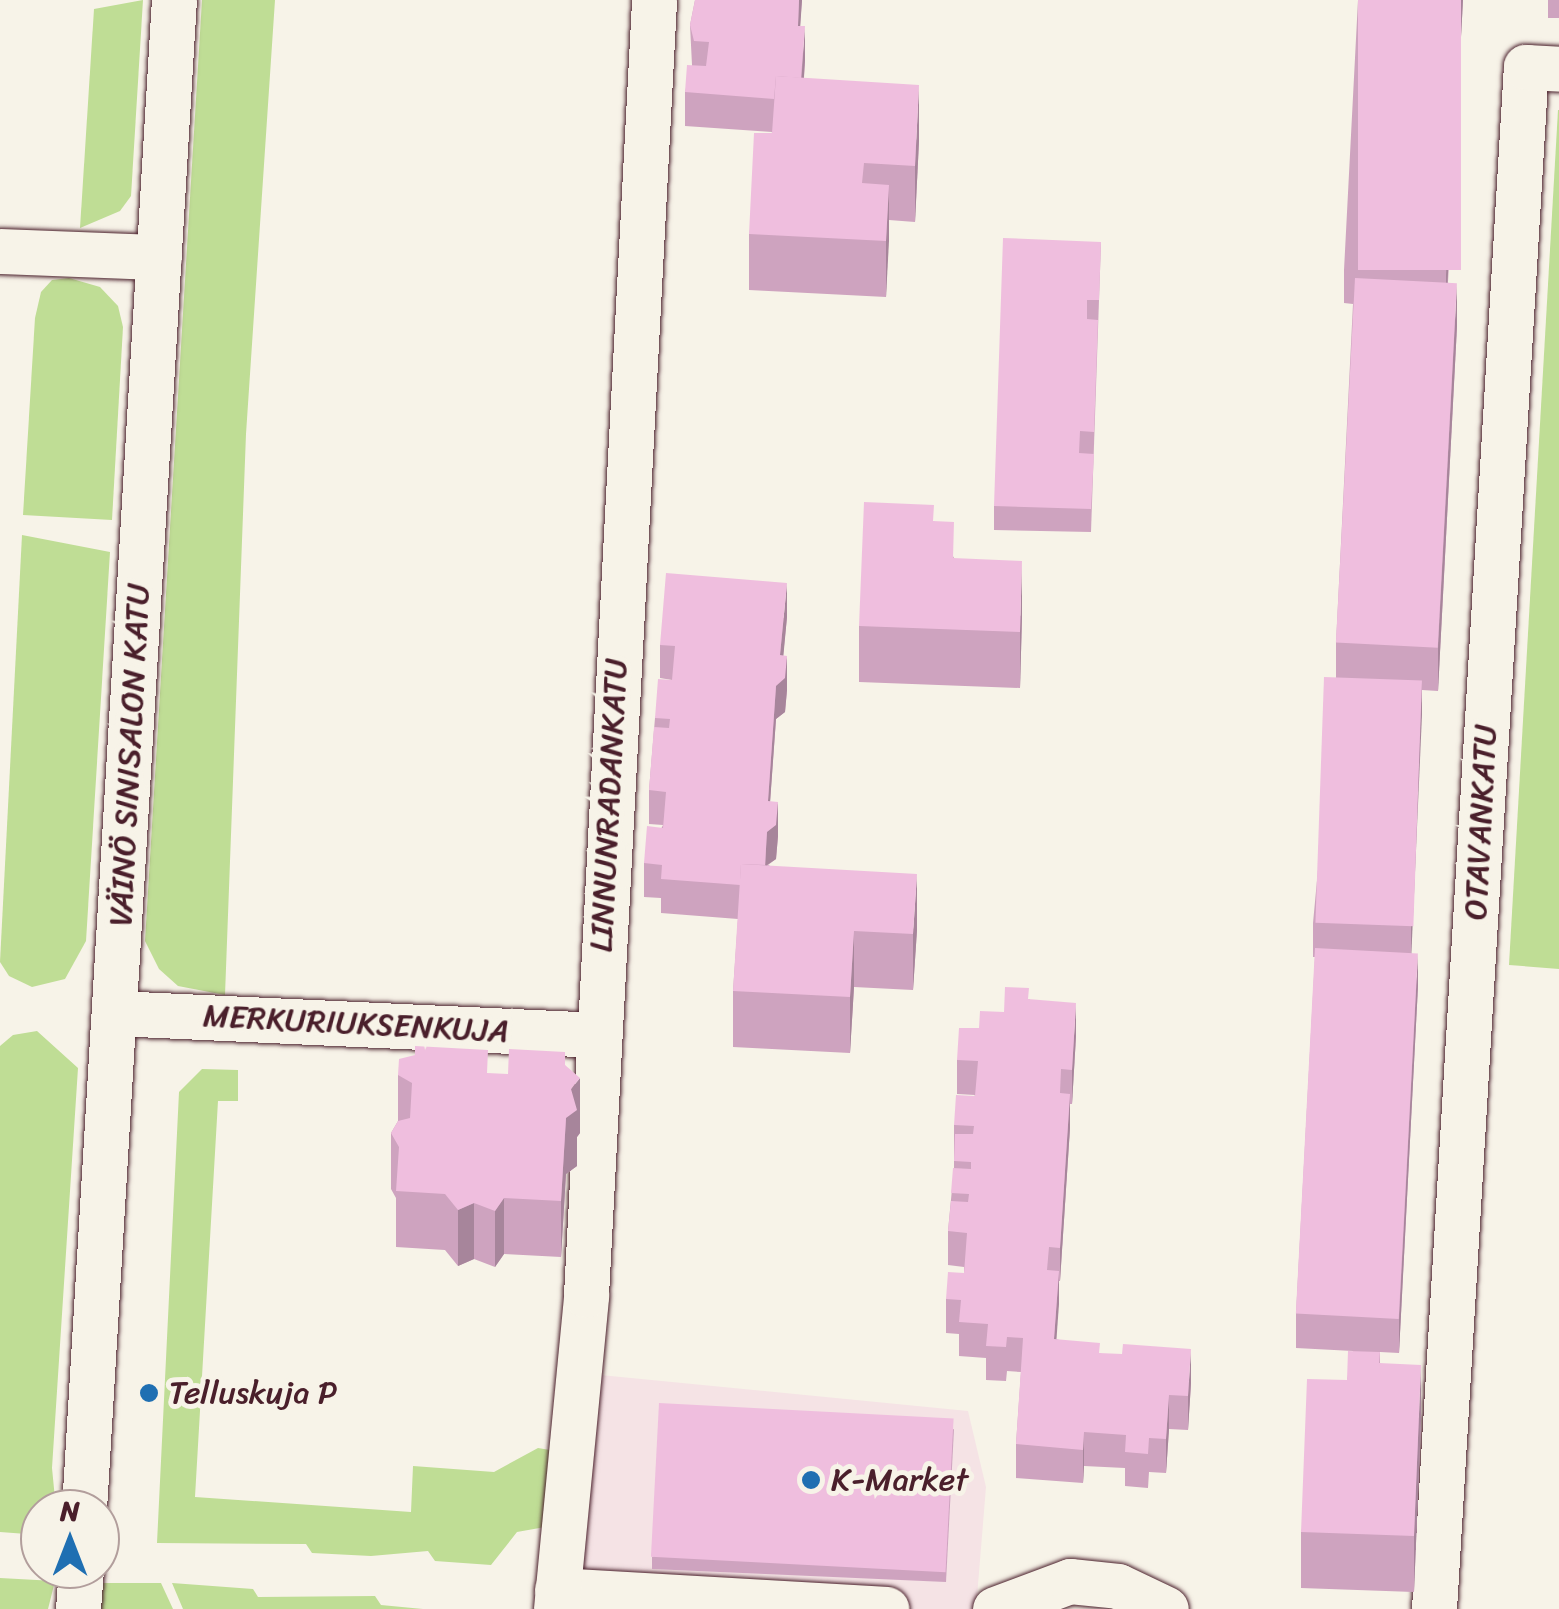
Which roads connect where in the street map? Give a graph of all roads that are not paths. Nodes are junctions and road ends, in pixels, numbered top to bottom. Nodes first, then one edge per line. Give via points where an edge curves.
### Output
1 (174, 0) edge
2 (654, 0) edge
3 (1559, 70) edge
4 (0, 251) edge
5 (159, 257) junction
6 (115, 1013) junction
7 (597, 1034) junction
8 (85, 1489) edge
9 (557, 1600) edge
10 (886, 1609) edge
11 (995, 1609) edge
12 (1166, 1609) edge
13 (1434, 1609) edge

1 - 5 street, VÄINÖ SINISALON KATU
2 - 7 street, LINNUNRADANKATU
3 - 13 street, OTAVANKATU via 1526,68
4 - 5 street
5 - 6 street, VÄINÖ SINISALON KATU
6 - 7 street, MERKURIUKSENKUJA
6 - 8 street, VÄINÖ SINISALON KATU
7 - 9 street, LINNUNRADANKATU via 582,1350
9 - 10 street
11 - 12 street via 1070,1580 1118,1586

